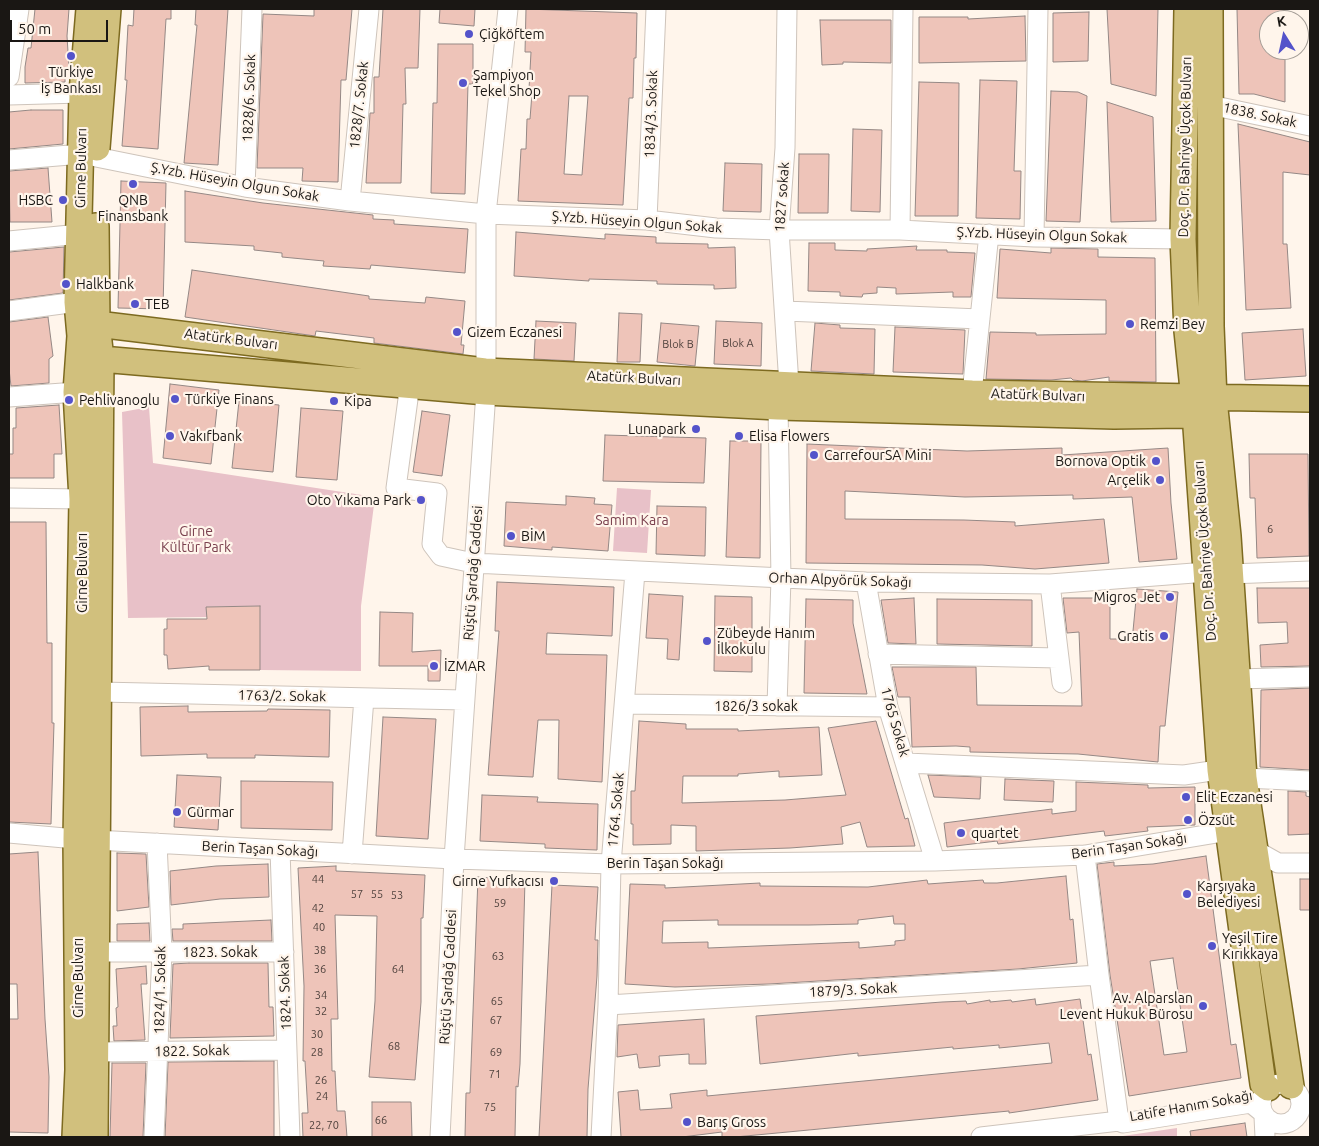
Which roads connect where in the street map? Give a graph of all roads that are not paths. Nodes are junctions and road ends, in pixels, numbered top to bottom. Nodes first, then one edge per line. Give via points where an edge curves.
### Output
1 (19, 9) edge
2 (89, 9) edge
3 (108, 9) edge
4 (252, 9) edge
5 (369, 9) edge
6 (508, 9) edge
7 (656, 9) edge
8 (787, 9) edge
9 (903, 9) edge
10 (1038, 9) edge
11 (1188, 9) edge
12 (1210, 9) edge
13 (9, 77) edge
14 (82, 94) junction
15 (9, 95) edge
16 (1210, 105) junction
17 (1310, 126) edge
18 (89, 156) junction
19 (9, 160) edge
20 (245, 187) junction
21 (350, 201) junction
22 (486, 214) junction
23 (647, 220) junction
24 (779, 230) junction
25 (900, 230) junction
26 (80, 234) junction
27 (989, 234) junction
28 (1034, 236) junction
29 (1183, 239) junction
30 (9, 241) edge
31 (77, 302) junction
32 (9, 311) edge
33 (785, 311) junction
34 (980, 319) junction
35 (88, 330) junction
36 (101, 359) junction
37 (486, 381) junction
38 (407, 385) junction
39 (789, 385) junction
40 (76, 392) junction
41 (972, 393) junction
42 (9, 397) edge
43 (1310, 399) edge
44 (1205, 407) junction
45 (778, 408) junction
46 (1310, 414) edge
47 (9, 498) edge
48 (82, 499) junction
49 (473, 563) junction
50 (1310, 571) edge
51 (635, 572) junction
52 (1218, 573) junction
53 (781, 578) junction
54 (866, 582) junction
55 (1050, 584) junction
56 (878, 654) junction
57 (1058, 658) junction
58 (1310, 677) edge
59 (1238, 679) junction
60 (1062, 683) dead end
61 (100, 692) junction
62 (364, 698) junction
63 (464, 700) junction
64 (625, 704) junction
65 (777, 706) junction
66 (888, 707) junction
67 (906, 763) junction
68 (1244, 769) junction
69 (1220, 770) junction
70 (1310, 781) edge
71 (1229, 831) junction
72 (9, 833) edge
73 (87, 839) junction
74 (157, 843) junction
75 (1253, 849) junction
76 (280, 850) junction
77 (352, 854) junction
78 (1086, 855) junction
79 (454, 859) junction
80 (935, 861) junction
81 (1310, 863) edge
82 (611, 864) junction
83 (97, 952) junction
84 (162, 952) junction
85 (284, 952) junction
86 (1099, 975) junction
87 (608, 1005) junction
88 (287, 1050) junction
89 (96, 1052) junction
90 (159, 1052) junction
91 (1279, 1098) edge
92 (1120, 1121) junction
93 (1297, 1121) edge
94 (75, 1137) edge
95 (96, 1137) edge
96 (154, 1137) edge
97 (290, 1137) edge
98 (440, 1137) edge
99 (601, 1137) edge
100 (980, 1137) edge
101 (984, 1137) edge
102 (1265, 1137) edge

1 - 13 street
2 - 14 main road, Girne Bulvarı
3 - 18 main road, Girne Bulvarı
4 - 20 street, 1828/6. Sokak
5 - 21 street, 1828/7. Sokak
6 - 22 street, Rüştü Şardağ Caddesi
7 - 23 street, 1834/3. Sokak
8 - 24 street, 1827 sokak via 785,148
9 - 25 street
10 - 28 street
11 - 29 main road, Doç. Dr. Bahriye Üçok Bulvarı
12 - 16 main road, Doç. Dr. Bahriye Üçok Bulvarı
14 - 15 street
14 - 18 main road, Girne Bulvarı
16 - 17 street, 1838. Sokak
16 - 44 main road, Doç. Dr. Bahriye Üçok Bulvarı via 1211,326
18 - 19 street, Ş.Yzb. Hüseyin Olgun Sokak
18 - 20 street, Ş.Yzb. Hüseyin Olgun Sokak
18 - 26 main road, Girne Bulvarı
18 - 35 main road, Girne Bulvarı
20 - 21 street, Ş.Yzb. Hüseyin Olgun Sokak
21 - 22 street, Ş.Yzb. Hüseyin Olgun Sokak
22 - 23 street, Ş.Yzb. Hüseyin Olgun Sokak
22 - 37 street, Rüştü Şardağ Caddesi
23 - 24 street, Ş.Yzb. Hüseyin Olgun Sokak via 716,228
24 - 25 street, Ş.Yzb. Hüseyin Olgun Sokak
24 - 33 street, 1827 sokak
25 - 27 street, Ş.Yzb. Hüseyin Olgun Sokak
26 - 30 street
26 - 31 main road, Girne Bulvarı
27 - 28 street, Ş.Yzb. Hüseyin Olgun Sokak
27 - 34 street
28 - 29 street, Ş.Yzb. Hüseyin Olgun Sokak
29 - 44 main road, Doç. Dr. Bahriye Üçok Bulvarı via 1187,331
31 - 32 street
31 - 35 main road, Girne Bulvarı
33 - 34 street
33 - 39 street, 1827 sokak
34 - 41 street
35 - 36 main road
35 - 37 main road, Atatürk Bulvarı
35 - 40 main road, Girne Bulvarı
36 - 38 main road, Atatürk Bulvarı
36 - 61 main road, Girne Bulvarı
37 - 38 main road, Atatürk Bulvarı
37 - 39 main road, Atatürk Bulvarı
37 - 45 main road, Atatürk Bulvarı
37 - 49 street, Rüştü Şardağ Caddesi
38 - 49 street, Orhan Alpyörük Sokağı via 396,488 437,493 432,544 441,556
39 - 41 main road, Atatürk Bulvarı
40 - 42 street
40 - 48 main road, Girne Bulvarı
41 - 44 main road, Atatürk Bulvarı
43 - 44 main road
44 - 45 main road, Atatürk Bulvarı via 1114,416
44 - 46 main road
44 - 52 main road, Doç. Dr. Bahriye Üçok Bulvarı
45 - 53 street
47 - 48 street
48 - 73 main road, Girne Bulvarı
49 - 51 street, Orhan Alpyörük Sokağı
49 - 63 street, Rüştü Şardağ Caddesi
50 - 52 street, Orhan Alpyörük Sokağı
51 - 53 street, Orhan Alpyörük Sokağı
51 - 64 street, 1764. Sokak
52 - 55 street, Orhan Alpyörük Sokağı
52 - 59 main road, Doç. Dr. Bahriye Üçok Bulvarı
52 - 69 main road, Doç. Dr. Bahriye Üçok Bulvarı
53 - 54 street, Orhan Alpyörük Sokağı
53 - 65 street
54 - 55 street, Orhan Alpyörük Sokağı
54 - 56 street, 1765 Sokak
55 - 57 street
56 - 57 street
56 - 66 street, 1765 Sokak
57 - 60 street
58 - 59 street
59 - 68 main road, Doç. Dr. Bahriye Üçok Bulvarı
61 - 62 street, 1763/2. Sokak
61 - 73 main road, Girne Bulvarı
62 - 63 street, 1763/2. Sokak
62 - 77 street
63 - 79 street, Rüştü Şardağ Caddesi
64 - 65 street, 1826/3 sokak
64 - 82 street, 1764. Sokak
65 - 66 street, 1826/3 sokak
66 - 67 street, 1765 Sokak
67 - 69 street via 1184,775
67 - 80 street, 1765 Sokak
68 - 69 street
68 - 70 street
68 - 75 main road, Doç. Dr. Bahriye Üçok Bulvarı
69 - 71 main road, Doç. Dr. Bahriye Üçok Bulvarı
71 - 75 street
71 - 78 street, Berin Taşan Sokağı
71 - 91 main road, Doç. Dr. Bahriye Üçok Bulvarı via 1263,1084
72 - 73 street, Berin Taşan Sokağı
73 - 74 street, Berin Taşan Sokağı
73 - 83 main road, Girne Bulvarı
73 - 94 main road, Girne Bulvarı
74 - 76 street, Berin Taşan Sokağı
74 - 84 street, 1824/1. Sokak
75 - 81 street via 1278,863
75 - 91 main road, Doç. Dr. Bahriye Üçok Bulvarı
76 - 77 street, Berin Taşan Sokağı
76 - 85 street, 1824. Sokak
77 - 79 street, Berin Taşan Sokağı
78 - 80 street, Berin Taşan Sokağı
78 - 86 street
79 - 82 street, Berin Taşan Sokağı
79 - 98 street, Rüştü Şardağ Caddesi
80 - 82 street, Berin Taşan Sokağı
82 - 87 street, 1764. Sokak
83 - 84 street, 1823. Sokak
83 - 89 main road, Girne Bulvarı
84 - 85 street, 1823. Sokak
84 - 90 street, 1824/1. Sokak
85 - 88 street, 1824. Sokak
86 - 87 street, 1879/3. Sokak
86 - 92 street
87 - 99 street, 1764. Sokak
88 - 90 street, 1822. Sokak
88 - 97 street, 1824. Sokak
89 - 90 street, 1822. Sokak
89 - 95 main road, Girne Bulvarı
90 - 96 street, 1824/1. Sokak
91 - 92 street, Latife Hanım Sokağı
91 - 93 street via 1301,1103
91 - 93 street, Latife Hanım Sokağı via 1275,1124
91 - 102 street
92 - 101 street, Latife Hanım Sokağı
100 - 101 street, Latife Hanım Sokağı

